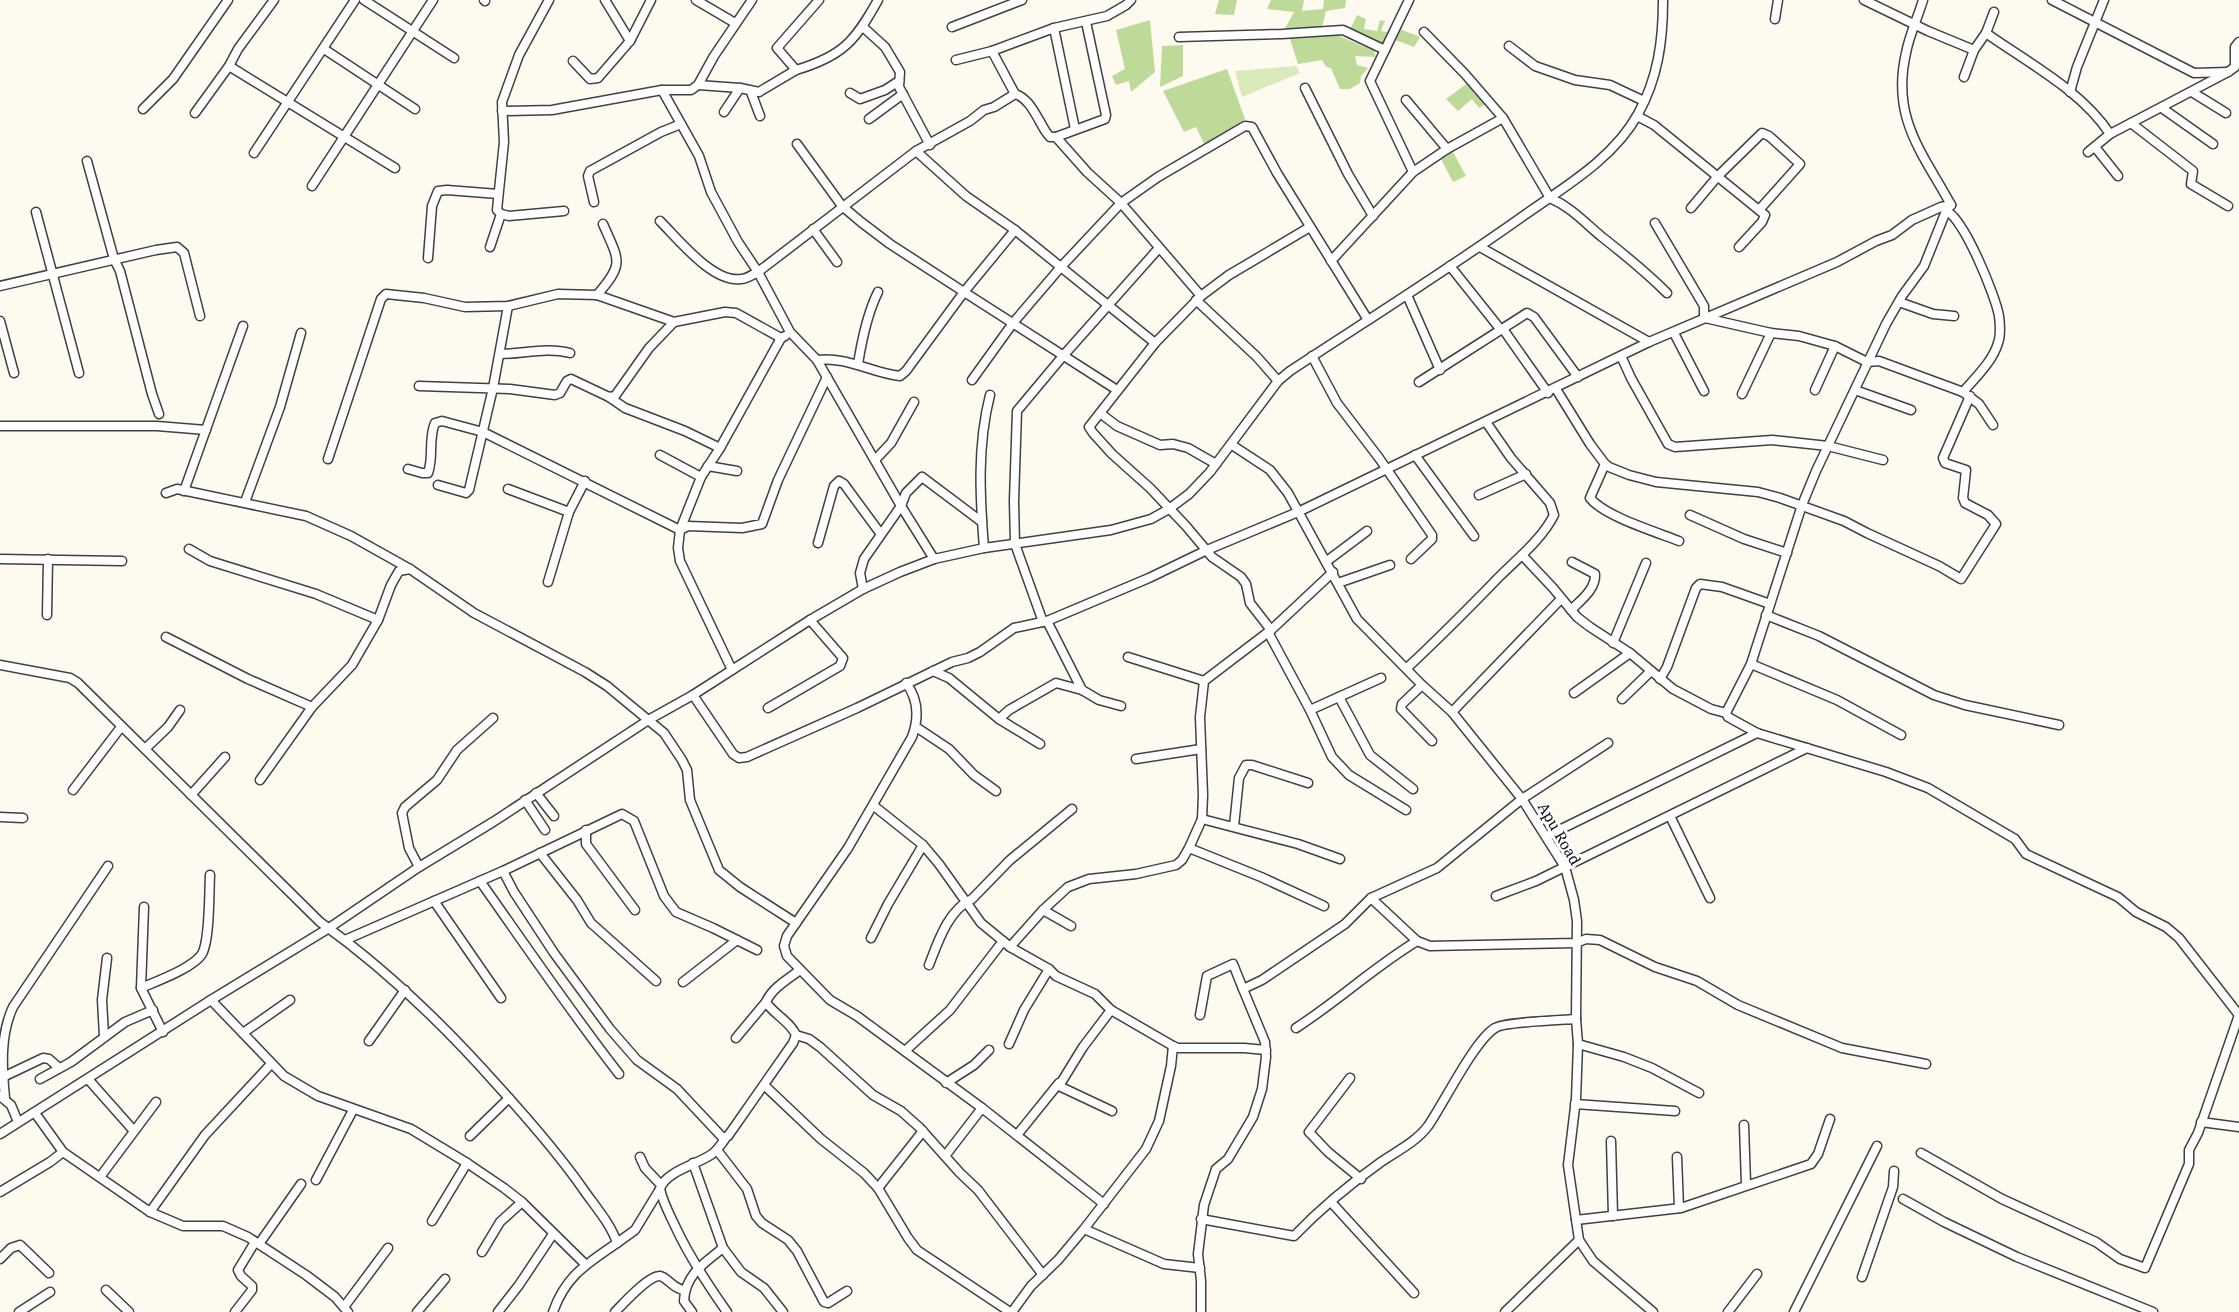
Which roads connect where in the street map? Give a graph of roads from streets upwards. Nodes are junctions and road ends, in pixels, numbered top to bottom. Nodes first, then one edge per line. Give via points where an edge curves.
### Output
1 (228, 0) edge
2 (274, 0) edge
3 (355, 0) edge
4 (364, 0) edge
5 (433, 0) edge
6 (549, 0) edge
7 (605, 0) edge
8 (651, 0) edge
9 (696, 0) edge
10 (752, 0) edge
11 (819, 0) edge
12 (878, 0) edge
13 (1022, 0) edge
14 (1131, 0) edge
15 (1409, 0) edge
16 (1664, 0) edge
17 (1778, 0) edge
18 (1864, 0) edge
19 (1923, 0) edge
20 (2052, 0) edge
21 (2104, 0) edge
22 (1994, 12) dead end
23 (1775, 19) dead end
24 (1086, 22) junction
25 (2096, 22) junction
26 (735, 23) junction
27 (1916, 26) junction
28 (863, 27) junction
29 (952, 27) dead end
30 (1054, 28) junction
31 (413, 31) junction
32 (1424, 32) dead end
33 (1986, 33) junction
34 (1179, 37) dead end
35 (630, 41) junction
36 (2239, 42) edge
37 (1509, 46) dead end
38 (324, 49) junction
39 (1385, 50) junction
40 (992, 51) junction
41 (1974, 51) junction
42 (454, 58) dead end
43 (956, 60) dead end
44 (573, 61) dead end
45 (229, 66) junction
46 (796, 70) junction
47 (2228, 72) junction
48 (1964, 77) dead end
49 (899, 81) junction
50 (378, 84) junction
51 (698, 85) junction
52 (740, 88) junction
53 (1305, 88) dead end
54 (662, 90) junction
55 (751, 92) junction
56 (2070, 92) junction
57 (2192, 92) junction
58 (850, 93) dead end
59 (903, 94) junction
60 (1015, 94) junction
61 (1406, 100) dead end
62 (1644, 101) junction
63 (288, 104) junction
64 (2162, 108) junction
65 (143, 109) dead end
66 (415, 109) dead end
67 (502, 111) junction
68 (724, 112) dead end
69 (195, 113) dead end
70 (2226, 113) dead end
71 (760, 116) dead end
72 (1637, 116) junction
73 (1503, 118) junction
74 (869, 119) dead end
75 (2131, 123) junction
76 (681, 124) junction
77 (1075, 129) junction
78 (2110, 134) junction
79 (1056, 137) junction
80 (344, 139) junction
81 (797, 144) dead end
82 (2213, 144) dead end
83 (930, 145) junction
84 (1448, 149) junction
85 (916, 151) junction
86 (254, 153) dead end
87 (87, 161) dead end
88 (395, 168) dead end
89 (1413, 172) junction
90 (1718, 176) junction
91 (2118, 176) dead end
92 (312, 186) dead end
93 (498, 194) junction
94 (1550, 198) junction
95 (594, 202) dead end
96 (1121, 203) junction
97 (842, 206) junction
98 (2228, 206) dead end
99 (1691, 208) dead end
100 (1949, 208) junction
101 (1759, 210) junction
102 (564, 211) dead end
103 (36, 212) dead end
104 (501, 214) junction
105 (1373, 216) junction
106 (660, 222) dead end
107 (1655, 223) dead end
108 (603, 224) dead end
109 (1310, 227) junction
110 (813, 229) junction
111 (1015, 230) junction
112 (490, 247) dead end
113 (1739, 247) dead end
114 (1159, 248) junction
115 (1480, 248) junction
116 (428, 258) dead end
117 (114, 260) junction
118 (1331, 261) junction
119 (837, 262) dead end
120 (1450, 266) junction
121 (1060, 268) junction
122 (758, 272) junction
123 (52, 274) junction
124 (0, 286) edge
125 (878, 292) dead end
126 (964, 292) junction
127 (1667, 293) dead end
128 (597, 295) junction
129 (1407, 295) junction
130 (1199, 298) junction
131 (1899, 302) junction
132 (1108, 305) junction
133 (508, 306) junction
134 (200, 316) dead end
135 (1954, 316) dead end
136 (1704, 318) junction
137 (1368, 320) junction
138 (0, 321) edge
139 (674, 322) junction
140 (1014, 323) junction
141 (243, 326) dead end
142 (1502, 330) junction
143 (790, 332) junction
144 (301, 333) dead end
145 (1674, 333) junction
146 (1771, 333) junction
147 (781, 338) junction
148 (1649, 342) junction
149 (1155, 344) junction
150 (1835, 346) junction
151 (570, 353) dead end
152 (500, 354) junction
153 (1063, 356) junction
154 (1312, 356) junction
155 (1621, 356) junction
156 (817, 360) junction
157 (1867, 362) junction
158 (858, 364) junction
159 (1440, 369) junction
160 (14, 373) dead end
161 (79, 373) dead end
162 (827, 377) junction
163 (1578, 377) junction
164 (972, 380) dead end
165 (1278, 381) junction
166 (1419, 382) dead end
167 (419, 386) dead end
168 (493, 388) junction
169 (1117, 390) junction
170 (1815, 390) dead end
171 (1855, 390) junction
172 (1552, 391) junction
173 (1704, 391) dead end
174 (1742, 394) dead end
175 (1967, 394) junction
176 (990, 395) dead end
177 (609, 397) junction
178 (914, 402) dead end
179 (1911, 410) dead end
180 (1100, 413) junction
181 (159, 414) dead end
182 (1486, 422) junction
183 (1993, 425) dead end
184 (0, 426) edge
185 (206, 430) junction
186 (483, 432) junction
187 (1232, 445) junction
188 (1828, 446) junction
189 (720, 448) junction
190 (660, 455) dead end
191 (1415, 455) junction
192 (328, 459) dead end
193 (875, 460) junction
194 (1883, 460) dead end
195 (1216, 464) junction
196 (1605, 464) junction
197 (708, 466) junction
198 (408, 469) dead end
199 (1386, 469) junction
200 (737, 471) dead end
201 (1526, 474) junction
202 (701, 477) junction
203 (585, 481) junction
204 (438, 484) dead end
205 (508, 489) dead end
206 (184, 491) junction
207 (166, 493) dead end
208 (1479, 495) dead end
209 (245, 502) junction
210 (1802, 505) junction
211 (901, 506) junction
212 (1169, 509) junction
213 (569, 512) junction
214 (1298, 512) junction
215 (1690, 514) dead end
216 (982, 522) junction
217 (680, 530) junction
218 (1367, 531) dead end
219 (880, 533) junction
220 (1474, 536) dead end
221 (1678, 541) dead end
222 (818, 543) dead end
223 (1015, 544) junction
224 (984, 548) junction
225 (189, 549) dead end
226 (1207, 550) junction
227 (1787, 553) junction
228 (1522, 555) junction
229 (0, 559) edge
230 (48, 559) junction
231 (934, 559) junction
232 (1411, 559) dead end
233 (122, 561) dead end
234 (1327, 561) junction
235 (1572, 562) dead end
236 (1646, 563) dead end
237 (1390, 565) dead end
238 (410, 569) junction
239 (1333, 572) junction
240 (548, 582) dead end
241 (1338, 583) junction
242 (863, 589) junction
243 (1561, 599) junction
244 (1770, 604) junction
245 (1571, 610) junction
246 (47, 615) dead end
247 (1766, 615) junction
248 (378, 620) junction
249 (810, 620) junction
250 (1045, 621) junction
251 (1269, 631) junction
252 (166, 636) dead end
253 (1612, 643) junction
254 (1630, 653) junction
255 (1128, 657) dead end
256 (1751, 664) junction
257 (0, 665) edge
258 (1407, 668) junction
259 (732, 670) junction
260 (933, 671) junction
261 (1651, 671) junction
262 (1382, 678) dead end
263 (1660, 679) junction
264 (1204, 681) junction
265 (906, 683) junction
266 (1422, 685) junction
267 (1082, 690) junction
268 (1574, 693) dead end
269 (693, 695) junction
270 (1339, 697) junction
271 (1622, 699) dead end
272 (1121, 706) dead end
273 (312, 707) junction
274 (768, 708) dead end
275 (180, 710) dead end
276 (1310, 710) junction
277 (1452, 712) junction
278 (1726, 713) junction
279 (493, 718) dead end
280 (999, 719) junction
281 (650, 720) junction
282 (2058, 725) dead end
283 (121, 727) junction
284 (916, 727) junction
285 (1757, 733) junction
286 (1901, 735) dead end
287 (1432, 741) dead end
288 (1608, 743) dead end
289 (1040, 744) dead end
290 (1807, 748) junction
291 (145, 749) junction
292 (1201, 749) junction
293 (225, 757) dead end
294 (1136, 759) dead end
295 (260, 780) dead end
296 (1308, 783) dead end
297 (1413, 789) dead end
298 (73, 790) dead end
299 (996, 790) dead end
300 (536, 793) junction
301 (191, 795) junction
302 (1522, 799) junction
303 (525, 800) junction
304 (874, 806) junction
305 (1072, 809) dead end
306 (1406, 810) dead end
307 (554, 816) dead end
308 (1670, 816) junction
309 (0, 817) edge
310 (23, 818) dead end
311 (1202, 819) junction
312 (1234, 826) junction
313 (545, 830) dead end
314 (586, 831) junction
315 (1547, 836) junction
316 (922, 845) junction
317 (1189, 848) junction
318 (540, 853) junction
319 (1340, 859) dead end
320 (108, 866) dead end
321 (419, 867) junction
322 (1565, 867) junction
323 (503, 871) junction
324 (210, 875) dead end
325 (480, 881) junction
326 (1496, 896) dead end
327 (1371, 898) junction
328 (1710, 898) dead end
329 (434, 901) junction
330 (965, 902) junction
331 (1324, 906) dead end
332 (144, 907) dead end
333 (634, 910) dead end
334 (1043, 910) junction
335 (796, 923) junction
336 (1071, 926) dead end
337 (329, 928) junction
338 (871, 939) dead end
339 (345, 940) junction
340 (737, 940) junction
341 (1417, 941) junction
342 (1576, 943) junction
343 (1006, 944) junction
344 (757, 950) dead end
345 (107, 958) dead end
346 (929, 965) dead end
347 (1049, 969) junction
348 (800, 970) junction
349 (656, 981) dead end
350 (683, 982) dead end
351 (141, 988) junction
352 (1243, 989) junction
353 (405, 990) junction
354 (501, 998) dead end
355 (211, 1000) junction
356 (290, 1000) dead end
357 (766, 1002) junction
358 (153, 1010) junction
359 (1111, 1010) junction
360 (1200, 1015) dead end
361 (2239, 1015) edge
362 (1576, 1019) junction
363 (1296, 1028) dead end
364 (163, 1032) junction
365 (243, 1033) junction
366 (796, 1035) junction
367 (104, 1036) junction
368 (736, 1038) dead end
369 (369, 1041) dead end
370 (1009, 1044) dead end
371 (1578, 1044) junction
372 (1173, 1046) junction
373 (988, 1050) dead end
374 (1266, 1050) junction
375 (905, 1052) junction
376 (271, 1064) junction
377 (1926, 1064) dead end
378 (59, 1068) junction
379 (619, 1074) dead end
380 (3, 1077) junction
381 (1350, 1078) dead end
382 (40, 1079) dead end
383 (88, 1079) junction
384 (946, 1083) junction
385 (1059, 1083) junction
386 (764, 1085) junction
387 (1699, 1093) dead end
388 (2, 1097) edge
389 (509, 1098) junction
390 (156, 1102) dead end
391 (1575, 1104) junction
392 (982, 1108) junction
393 (353, 1110) junction
394 (1112, 1111) dead end
395 (1675, 1111) dead end
396 (35, 1113) junction
397 (1830, 1119) dead end
398 (18, 1122) junction
399 (2201, 1122) junction
400 (1744, 1125) dead end
401 (2239, 1127) edge
402 (134, 1131) junction
403 (923, 1131) junction
404 (0, 1134) edge
405 (1017, 1135) junction
406 (470, 1136) dead end
407 (725, 1139) junction
408 (1611, 1141) dead end
409 (1877, 1146) dead end
410 (717, 1150) junction
411 (63, 1152) junction
412 (1921, 1153) dead end
413 (945, 1156) junction
414 (640, 1157) dead end
415 (1677, 1157) dead end
416 (467, 1163) junction
417 (693, 1163) junction
418 (1894, 1171) dead end
419 (100, 1177) junction
420 (1361, 1179) junction
421 (316, 1180) dead end
422 (301, 1184) dead end
423 (1746, 1185) junction
424 (661, 1187) junction
425 (878, 1188) junction
426 (0, 1192) edge
427 (1903, 1199) dead end
428 (522, 1202) junction
429 (1331, 1202) junction
430 (1104, 1204) junction
431 (1679, 1208) junction
432 (150, 1212) junction
433 (1613, 1216) junction
434 (1201, 1219) junction
435 (1576, 1220) junction
436 (432, 1221) dead end
437 (1084, 1228) junction
438 (553, 1234) junction
439 (1579, 1240) junction
440 (617, 1242) junction
441 (257, 1243) junction
442 (388, 1248) dead end
443 (723, 1248) junction
444 (482, 1252) dead end
445 (0, 1259) edge
446 (585, 1264) junction
447 (697, 1268) junction
448 (1200, 1268) junction
449 (49, 1273) dead end
450 (1757, 1274) dead end
451 (1043, 1275) junction
452 (1862, 1277) dead end
453 (445, 1279) dead end
454 (106, 1290) dead end
455 (684, 1290) junction
456 (847, 1291) dead end
457 (50, 1292) dead end
458 (1414, 1293) dead end
459 (346, 1309) edge
460 (19, 1312) edge
461 (129, 1312) edge
462 (235, 1312) edge
463 (417, 1312) edge
464 (498, 1312) edge
465 (553, 1312) edge
466 (615, 1312) edge
467 (692, 1312) edge
468 (727, 1312) edge
469 (783, 1312) edge
470 (1011, 1312) edge
471 (1201, 1312) edge
472 (1505, 1312) edge
473 (1653, 1312) edge
474 (1728, 1312) edge
475 (1794, 1312) edge
476 (2153, 1312) edge

1 - 65 street via 174,79
2 - 45 street
3 - 38 street
4 - 31 street
5 - 31 street
6 - 67 street via 519,55 504,93
7 - 35 street
8 - 35 street
9 - 26 street
10 - 26 street
11 - 46 street via 777,48
12 - 28 street
13 - 29 street
14 - 24 street via 1107,16
15 - 39 street
16 - 62 street via 1657,71
17 - 23 street
18 - 27 street
19 - 27 street
20 - 25 street
21 - 25 street
22 - 33 street
24 - 30 street
24 - 77 street via 1106,114 1101,122
25 - 47 street via 2194,73
25 - 56 street
26 - 51 street
27 - 41 street
27 - 100 street via 1906,53 1902,108
28 - 46 street via 844,49
28 - 49 street via 885,47 900,72
30 - 40 street
30 - 77 street
31 - 42 street
31 - 50 street
32 - 73 street
33 - 41 street
33 - 56 street
34 - 39 street via 1342,30
35 - 44 street via 594,80
36 - 47 street via 2235,47 2235,67
37 - 62 street via 1535,66 1575,80 1610,85
38 - 50 street
38 - 63 street
39 - 89 street via 1370,81
40 - 43 street
40 - 60 street
41 - 48 street
45 - 63 street
45 - 69 street
46 - 55 street via 759,92
47 - 57 street
49 - 58 street via 867,98
49 - 59 street
50 - 66 street
50 - 80 street
51 - 52 street
51 - 54 street via 691,90
52 - 55 street
52 - 68 street
53 - 105 street
54 - 67 street via 552,110
54 - 76 street
55 - 71 street
56 - 78 street
57 - 64 street
57 - 70 street
59 - 74 street
59 - 83 street
60 - 79 street via 1026,100 1046,132
60 - 83 street
61 - 84 street
62 - 72 street
63 - 80 street
63 - 86 street
64 - 75 street
64 - 82 street
67 - 93 street via 504,142
72 - 90 street
72 - 94 street via 1623,136 1590,168
73 - 84 street
73 - 94 street
75 - 78 street
75 - 98 street via 2193,171 2191,184
76 - 95 street via 590,171
76 - 122 street via 699,156 711,192
77 - 79 street
78 - 91 street via 2092,150
79 - 96 street
80 - 88 street
80 - 92 street
81 - 97 street
83 - 85 street
84 - 89 street
85 - 97 street
85 - 111 street via 966,196
87 - 117 street
89 - 105 street
90 - 99 street
90 - 101 street
90 - 101 street via 1758,135 1769,136 1800,164
93 - 104 street via 497,210
93 - 116 street via 438,191 432,207
94 - 115 street
94 - 127 street via 1563,203
96 - 109 street via 1245,126 1252,128
96 - 114 street
96 - 121 street
97 - 110 street
97 - 126 street via 890,244
100 - 131 street via 1924,266
100 - 136 street via 1941,207 1912,220 1892,235 1837,262
100 - 175 street via 1987,279 1999,315 1996,350
101 - 113 street via 1765,218
102 - 104 street
103 - 123 street
104 - 112 street
105 - 118 street
106 - 122 street via 718,275 743,279
107 - 136 street via 1701,300
108 - 128 street via 618,265
109 - 118 street
109 - 130 street via 1229,275
110 - 119 street
110 - 122 street
111 - 121 street
111 - 126 street
114 - 130 street
114 - 132 street
115 - 120 street
115 - 148 street
117 - 123 street
117 - 134 street via 168,248 181,249
117 - 181 street
118 - 137 street
120 - 129 street
120 - 142 street
121 - 132 street
121 - 140 street
122 - 143 street
123 - 124 street
123 - 161 street
125 - 158 street
126 - 140 street
126 - 158 street via 900,376
128 - 133 street via 558,294
128 - 139 street
129 - 137 street
129 - 159 street
130 - 149 street
130 - 165 street
131 - 135 street via 1932,314
131 - 157 street
132 - 149 street
132 - 153 street
133 - 152 street
133 - 192 street via 465,307 384,294
136 - 145 street
136 - 146 street
137 - 154 street
138 - 160 street
139 - 147 street via 736,313
139 - 177 street via 649,348 621,391
140 - 153 street
140 - 164 street
141 - 185 street
142 - 159 street
142 - 163 street via 1531,314
142 - 172 street
143 - 147 street
143 - 156 street
144 - 209 street via 280,407
145 - 148 street
145 - 173 street
146 - 150 street
146 - 174 street
147 - 189 street
148 - 155 street
149 - 169 street
150 - 157 street
150 - 170 street
151 - 152 street
152 - 168 street
153 - 169 street
153 - 223 street via 1017,411
154 - 165 street
154 - 199 street via 1337,403
155 - 163 street
155 - 188 street via 1668,444 1675,447 1772,440
156 - 158 street via 829,358
156 - 162 street
157 - 171 street
157 - 175 street via 1879,362
159 - 166 street
162 - 193 street
162 - 217 street via 778,480 762,524 742,528 688,526
163 - 172 street
165 - 187 street
167 - 168 street
168 - 177 street via 555,395 571,379
168 - 186 street
169 - 180 street
171 - 179 street
171 - 188 street
172 - 182 street
172 - 196 street
175 - 183 street
175 - 210 street via 1943,458 1945,463 1966,470 1965,503 1996,524 1961,579 1844,520
176 - 216 street via 983,424
177 - 189 street via 625,408
178 - 193 street via 891,443
180 - 195 street via 1117,426 1160,445 1188,448
180 - 212 street via 1089,427 1093,433
182 - 191 street
182 - 201 street
184 - 185 street via 132,425
185 - 206 street
186 - 198 street via 442,421 435,423 428,473
186 - 203 street
186 - 204 street via 466,493
187 - 195 street
187 - 214 street, Apu Road via 1270,470
188 - 194 street
188 - 210 street
189 - 197 street
190 - 202 street
191 - 199 street
191 - 220 street
193 - 211 street
195 - 212 street
196 - 210 street via 1656,482 1758,492
196 - 221 street via 1590,498 1593,502
197 - 200 street
197 - 202 street
199 - 214 street
199 - 232 street via 1432,535
201 - 208 street
201 - 228 street via 1550,503 1554,515
202 - 217 street
203 - 213 street
203 - 217 street
205 - 213 street
206 - 207 street via 173,489
206 - 209 street
209 - 238 street via 306,516
210 - 227 street
211 - 216 street via 906,493 922,477
211 - 219 street
211 - 231 street
212 - 223 street via 1151,519 1111,530
212 - 226 street
213 - 240 street
214 - 226 street
214 - 234 street, Apu Road
215 - 227 street via 1744,539
216 - 224 street
217 - 259 street via 680,561
218 - 234 street
219 - 222 street via 839,481 834,486
219 - 242 street via 864,559 860,573
223 - 224 street
223 - 250 street
224 - 231 street
225 - 248 street via 210,561 316,594
226 - 250 street
226 - 251 street via 1241,576 1250,603
227 - 244 street
228 - 243 street
228 - 258 street
229 - 230 street
230 - 233 street
230 - 246 street
231 - 242 street
234 - 239 street, Apu Road
235 - 245 street via 1595,574 1595,580
236 - 253 street
237 - 241 street
238 - 248 street via 399,571
238 - 281 street via 474,613 585,672
239 - 241 street, Apu Road
239 - 251 street
241 - 258 street, Apu Road via 1357,619
242 - 249 street
243 - 245 street
243 - 277 street
244 - 247 street
244 - 263 street via 1722,586 1700,584
245 - 253 street
247 - 256 street
247 - 282 street via 1827,640 1934,695
248 - 273 street via 352,665
249 - 259 street
249 - 274 street via 843,662
250 - 260 street via 1014,628 968,658
250 - 267 street
251 - 264 street
251 - 276 street
252 - 273 street
253 - 254 street
254 - 261 street
254 - 268 street
255 - 264 street
256 - 278 street
256 - 286 street via 1837,700
257 - 283 street via 78,682
258 - 266 street, Apu Road
259 - 269 street
260 - 265 street
260 - 280 street via 949,678
261 - 263 street
261 - 271 street
262 - 270 street
263 - 278 street via 1695,702
264 - 292 street
265 - 269 street via 739,758
265 - 284 street via 914,693
266 - 277 street, Apu Road
266 - 287 street via 1401,704 1401,710
267 - 272 street
267 - 280 street via 1056,683
269 - 281 street
270 - 276 street
270 - 297 street via 1370,755
273 - 295 street
275 - 291 street
276 - 306 street via 1332,757 1349,775
277 - 302 street, Apu Road
278 - 285 street
279 - 321 street via 457,750 437,780 402,813 409,848
280 - 289 street
281 - 300 street
281 - 335 street via 664,733 687,770 690,800 719,870
283 - 291 street
283 - 298 street
284 - 299 street
284 - 304 street
285 - 290 street
285 - 315 street
288 - 302 street
290 - 308 street
290 - 361 street via 1929,788 2014,839 2026,854 2118,897 2179,938
291 - 301 street
292 - 294 street
292 - 311 street
293 - 301 street
296 - 312 street via 1246,765 1239,778
300 - 303 street
300 - 307 street
301 - 337 street
302 - 315 street, Apu Road
302 - 327 street via 1437,868
303 - 313 street
303 - 321 street
304 - 316 street
304 - 335 street via 831,877
305 - 330 street
308 - 322 street
308 - 328 street
309 - 310 street
311 - 312 street
311 - 317 street
312 - 319 street
314 - 318 street
314 - 333 street via 586,844
314 - 340 street via 622,814 629,817 668,904 676,912
315 - 322 street, Apu Road
316 - 330 street
316 - 338 street
317 - 331 street
317 - 334 street via 1176,865 1089,879 1068,887
318 - 323 street
318 - 349 street via 591,923
320 - 380 street via 6,1023
321 - 337 street
322 - 326 street
322 - 342 street, Apu Road via 1574,900
323 - 325 street
323 - 407 street via 513,892 610,1029 637,1060 677,1089
324 - 351 street via 202,955 194,963
325 - 329 street
325 - 379 street via 582,1028
327 - 341 street
327 - 352 street via 1345,924
329 - 339 street
329 - 354 street
330 - 343 street via 981,923
330 - 346 street via 945,927
332 - 351 street
334 - 336 street
334 - 343 street
335 - 348 street via 784,946 787,956
337 - 339 street
337 - 355 street
339 - 353 street
340 - 344 street
340 - 350 street
341 - 342 street via 1444,947
341 - 363 street
342 - 362 street, Apu Road
342 - 377 street via 1600,940 1655,967 1697,981 1738,1005 1842,1048
343 - 347 street
343 - 375 street via 950,1010
345 - 367 street via 102,1000
347 - 359 street via 1095,994
347 - 370 street
348 - 357 street via 769,995
348 - 375 street via 830,1000
351 - 358 street
352 - 360 street via 1233,964 1210,974
352 - 374 street
353 - 369 street
353 - 389 street via 452,1034
355 - 364 street
355 - 365 street
356 - 365 street
357 - 366 street
357 - 368 street
358 - 364 street
358 - 367 street
359 - 372 street
359 - 385 street
361 - 399 street
362 - 371 street, Apu Road
362 - 420 street via 1495,1027 1477,1048 1426,1129
364 - 383 street
365 - 376 street
366 - 386 street
366 - 403 street via 820,1047 873,1095 901,1111
367 - 378 street
371 - 387 street via 1634,1060
371 - 391 street, Apu Road
372 - 374 street
372 - 430 street via 1153,1136
373 - 384 street via 974,1065
374 - 434 street via 1261,1098 1228,1159 1216,1169
375 - 384 street
376 - 393 street via 318,1096
376 - 432 street via 205,1135
378 - 380 street via 43,1058
378 - 382 street
380 - 388 street
381 - 420 street via 1309,1132
383 - 396 street
383 - 402 street
384 - 392 street
385 - 394 street via 1062,1088
385 - 405 street
386 - 407 street
386 - 425 street
388 - 398 street via 11,1105
389 - 406 street
389 - 440 street via 555,1150
390 - 402 street
391 - 395 street
391 - 435 street, Apu Road via 1568,1165
392 - 405 street
392 - 413 street
393 - 416 street via 411,1129
393 - 421 street
396 - 398 street
396 - 411 street
397 - 423 street via 1811,1164
398 - 404 street
399 - 401 street
399 - 412 street via 2189,1150 2189,1164 2145,1268 2002,1199
400 - 423 street
402 - 419 street
403 - 413 street
403 - 425 street
405 - 430 street
407 - 410 street
408 - 433 street
409 - 475 street
410 - 417 street
410 - 456 street via 747,1189 756,1216 797,1251 824,1302 828,1304
411 - 419 street
411 - 426 street
413 - 451 street via 994,1210
414 - 424 street
415 - 431 street
416 - 428 street
416 - 436 street
417 - 424 street
417 - 443 street
418 - 452 street via 1893,1187
419 - 432 street
420 - 429 street
422 - 441 street
423 - 431 street
424 - 440 street via 635,1230
424 - 447 street via 667,1210
425 - 470 street via 917,1250
427 - 476 street via 2017,1257
428 - 438 street
428 - 444 street via 500,1222
429 - 434 street via 1294,1236
429 - 458 street
430 - 437 street
431 - 433 street
432 - 441 street via 183,1226 223,1226
433 - 435 street
434 - 448 street
435 - 439 street, Apu Road
437 - 448 street via 1164,1264
437 - 451 street
438 - 446 street
438 - 464 street
439 - 472 street
439 - 473 street, Apu Road via 1593,1261
440 - 446 street
441 - 459 street via 306,1275
441 - 462 street via 238,1270 252,1290
442 - 459 street
443 - 447 street
443 - 469 street via 741,1272 764,1288
445 - 449 street via 20,1245
446 - 465 street via 561,1291
447 - 455 street
447 - 468 street
448 - 471 street
450 - 474 street
451 - 470 street
453 - 463 street
454 - 461 street
455 - 466 street via 657,1276
455 - 467 street via 684,1301
457 - 460 street

